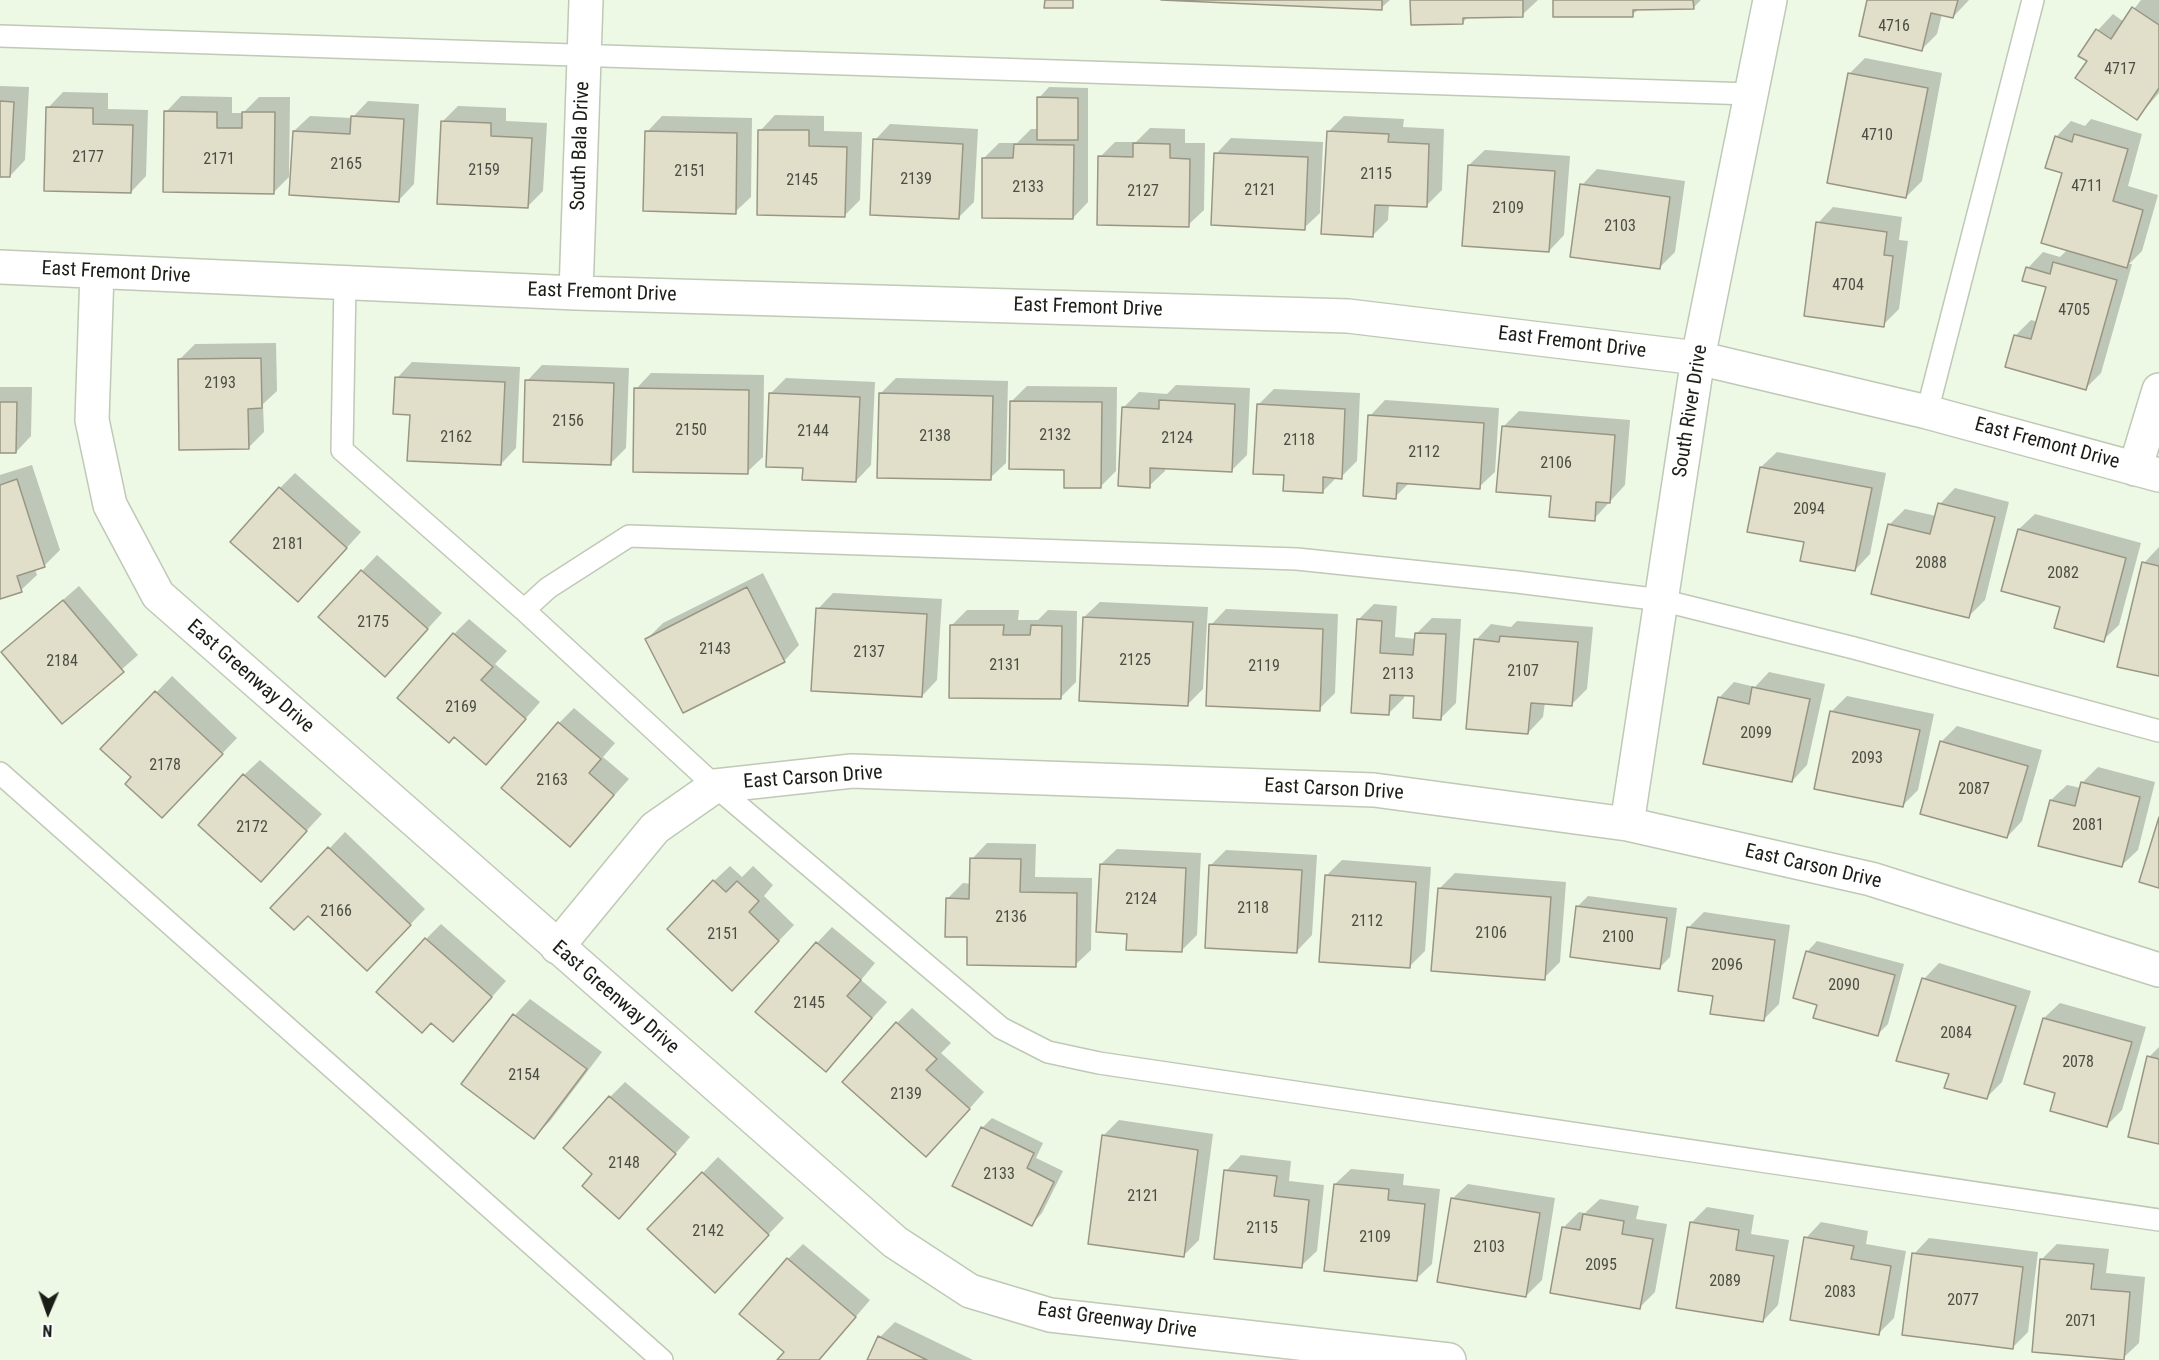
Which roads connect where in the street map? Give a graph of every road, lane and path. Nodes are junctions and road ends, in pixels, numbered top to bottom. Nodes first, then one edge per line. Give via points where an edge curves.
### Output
1 (586, 0) edge
2 (1770, 0) edge
3 (2033, 0) edge
4 (0, 36) edge
5 (584, 56) junction
6 (1750, 94) junction
7 (0, 267) edge
8 (97, 272) junction
9 (345, 283) junction
10 (576, 293) junction
11 (1698, 358) junction
12 (2159, 390) edge
13 (1927, 412) junction
14 (2147, 472) edge
15 (1661, 600) junction
16 (524, 610) junction
17 (2159, 731) edge
18 (0, 773) edge
19 (715, 786) junction
20 (1627, 824) junction
21 (557, 947) junction
22 (2159, 970) edge
23 (2159, 1220) edge
24 (662, 1360) edge
25 (1449, 1360) edge

1 - 5 street, South Bala Drive
2 - 6 street, South River Drive
3 - 13 lane
4 - 5 lane
5 - 6 lane
5 - 10 street, South Bala Drive
6 - 11 street, South River Drive
7 - 8 street, East Fremont Drive
8 - 9 street, East Fremont Drive
8 - 21 street, East Greenway Drive via 92,420 110,505 158,595
9 - 10 street, East Fremont Drive
9 - 16 lane via 342,450
10 - 11 street, East Fremont Drive via 1348,316
11 - 13 street, East Fremont Drive
11 - 15 street, South River Drive
12 - 14 street
13 - 14 street, East Fremont Drive
15 - 16 lane via 1297,560 629,536 548,588
15 - 17 lane
15 - 20 street, South River Drive
16 - 19 lane
18 - 24 lane
19 - 20 street, East Carson Drive via 852,771 1374,790
19 - 21 street, East Carson Drive via 655,828
19 - 23 lane via 1001,1028 1048,1052 1110,1065
20 - 22 street, East Carson Drive via 1871,879
21 - 25 street, East Greenway Drive via 895,1242 970,1291 1050,1315

